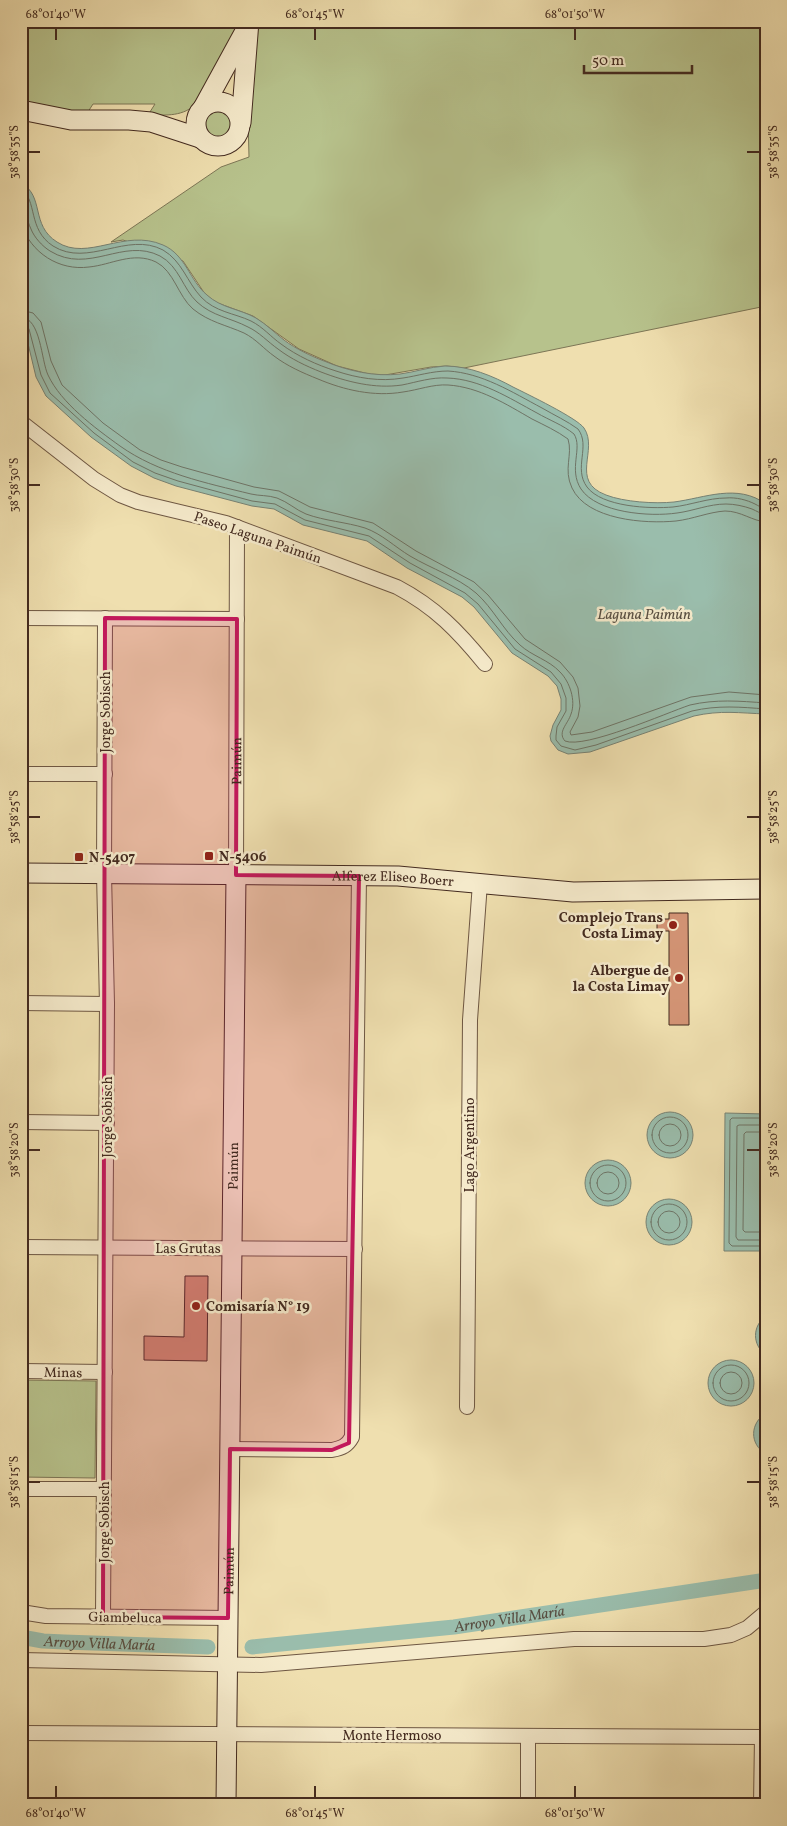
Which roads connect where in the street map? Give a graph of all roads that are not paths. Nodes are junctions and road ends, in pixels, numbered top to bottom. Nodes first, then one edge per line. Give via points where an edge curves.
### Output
1 (248, 24) edge
2 (21, 110) edge
3 (201, 111) junction
4 (160, 124) junction
5 (241, 124) junction
6 (200, 138) junction
7 (21, 422) edge
8 (237, 527) junction
9 (21, 618) edge
10 (105, 618) junction
11 (237, 619) junction
12 (485, 664) dead end
13 (21, 774) edge
14 (104, 774) junction
15 (21, 872) edge
16 (104, 874) junction
17 (236, 875) junction
18 (358, 876) junction
19 (480, 884) junction
20 (766, 889) edge
21 (21, 1003) edge
22 (107, 1004) junction
23 (21, 1122) edge
24 (107, 1123) junction
25 (21, 1247) edge
26 (106, 1247) junction
27 (232, 1248) junction
28 (355, 1249) junction
29 (21, 1371) edge
30 (105, 1372) junction
31 (467, 1407) dead end
32 (230, 1448) junction
33 (21, 1489) edge
34 (104, 1490) junction
35 (21, 1612) edge
36 (766, 1612) edge
37 (103, 1617) junction
38 (228, 1618) junction
39 (21, 1660) edge
40 (228, 1665) junction
41 (21, 1733) edge
42 (227, 1734) junction
43 (528, 1736) junction
44 (226, 1805) edge
45 (528, 1805) edge
46 (761, 1805) edge

1 - 3 street
1 - 5 street
2 - 4 street via 71,120 140,120
3 - 4 street via 172,124
3 - 5 street via 210,103 231,106
3 - 6 street via 196,126
4 - 6 street
5 - 6 street via 237,137 226,146 211,146
7 - 8 street, Paseo Laguna Paimún via 110,490 138,502
8 - 11 street, Paimún
8 - 12 street, Paseo Laguna Paimún via 383,580 410,594 452,625
9 - 10 street
10 - 11 street
10 - 14 street, Jorge Sobisch
11 - 17 street, Paimún
13 - 14 street
14 - 16 street, Jorge Sobisch
15 - 16 street, Alferez Eliseo Boerr
16 - 17 street, Alferez Eliseo Boerr
16 - 22 street, Jorge Sobisch
17 - 18 street, Alferez Eliseo Boerr
17 - 27 street, Paimún
18 - 19 street, Alferez Eliseo Boerr
18 - 28 street
19 - 20 street, Alferez Eliseo Boerr via 572,892
19 - 31 street, Lago Argentino via 470,1020
21 - 22 street
22 - 24 street, Jorge Sobisch
23 - 24 street
24 - 26 street, Jorge Sobisch
25 - 26 street, Las Grutas
26 - 27 street, Las Grutas
26 - 30 street, Jorge Sobisch
27 - 28 street, Las Grutas
27 - 32 street, Paimún
28 - 32 street via 353,1428 349,1444 332,1450
29 - 30 street, Minas
30 - 34 street, Jorge Sobisch
32 - 38 street, Paimún
33 - 34 street
34 - 37 street, Jorge Sobisch
35 - 37 street, Giambeluca
36 - 40 street via 748,1628 731,1635 704,1639 574,1639
37 - 38 street, Giambeluca
38 - 40 street, Paimún
39 - 40 street
40 - 42 street, Paimún
41 - 42 street, Monte Hermoso
42 - 43 street, Monte Hermoso
42 - 44 street, Paimún
43 - 45 street
43 - 46 street, Monte Hermoso via 762,1737

